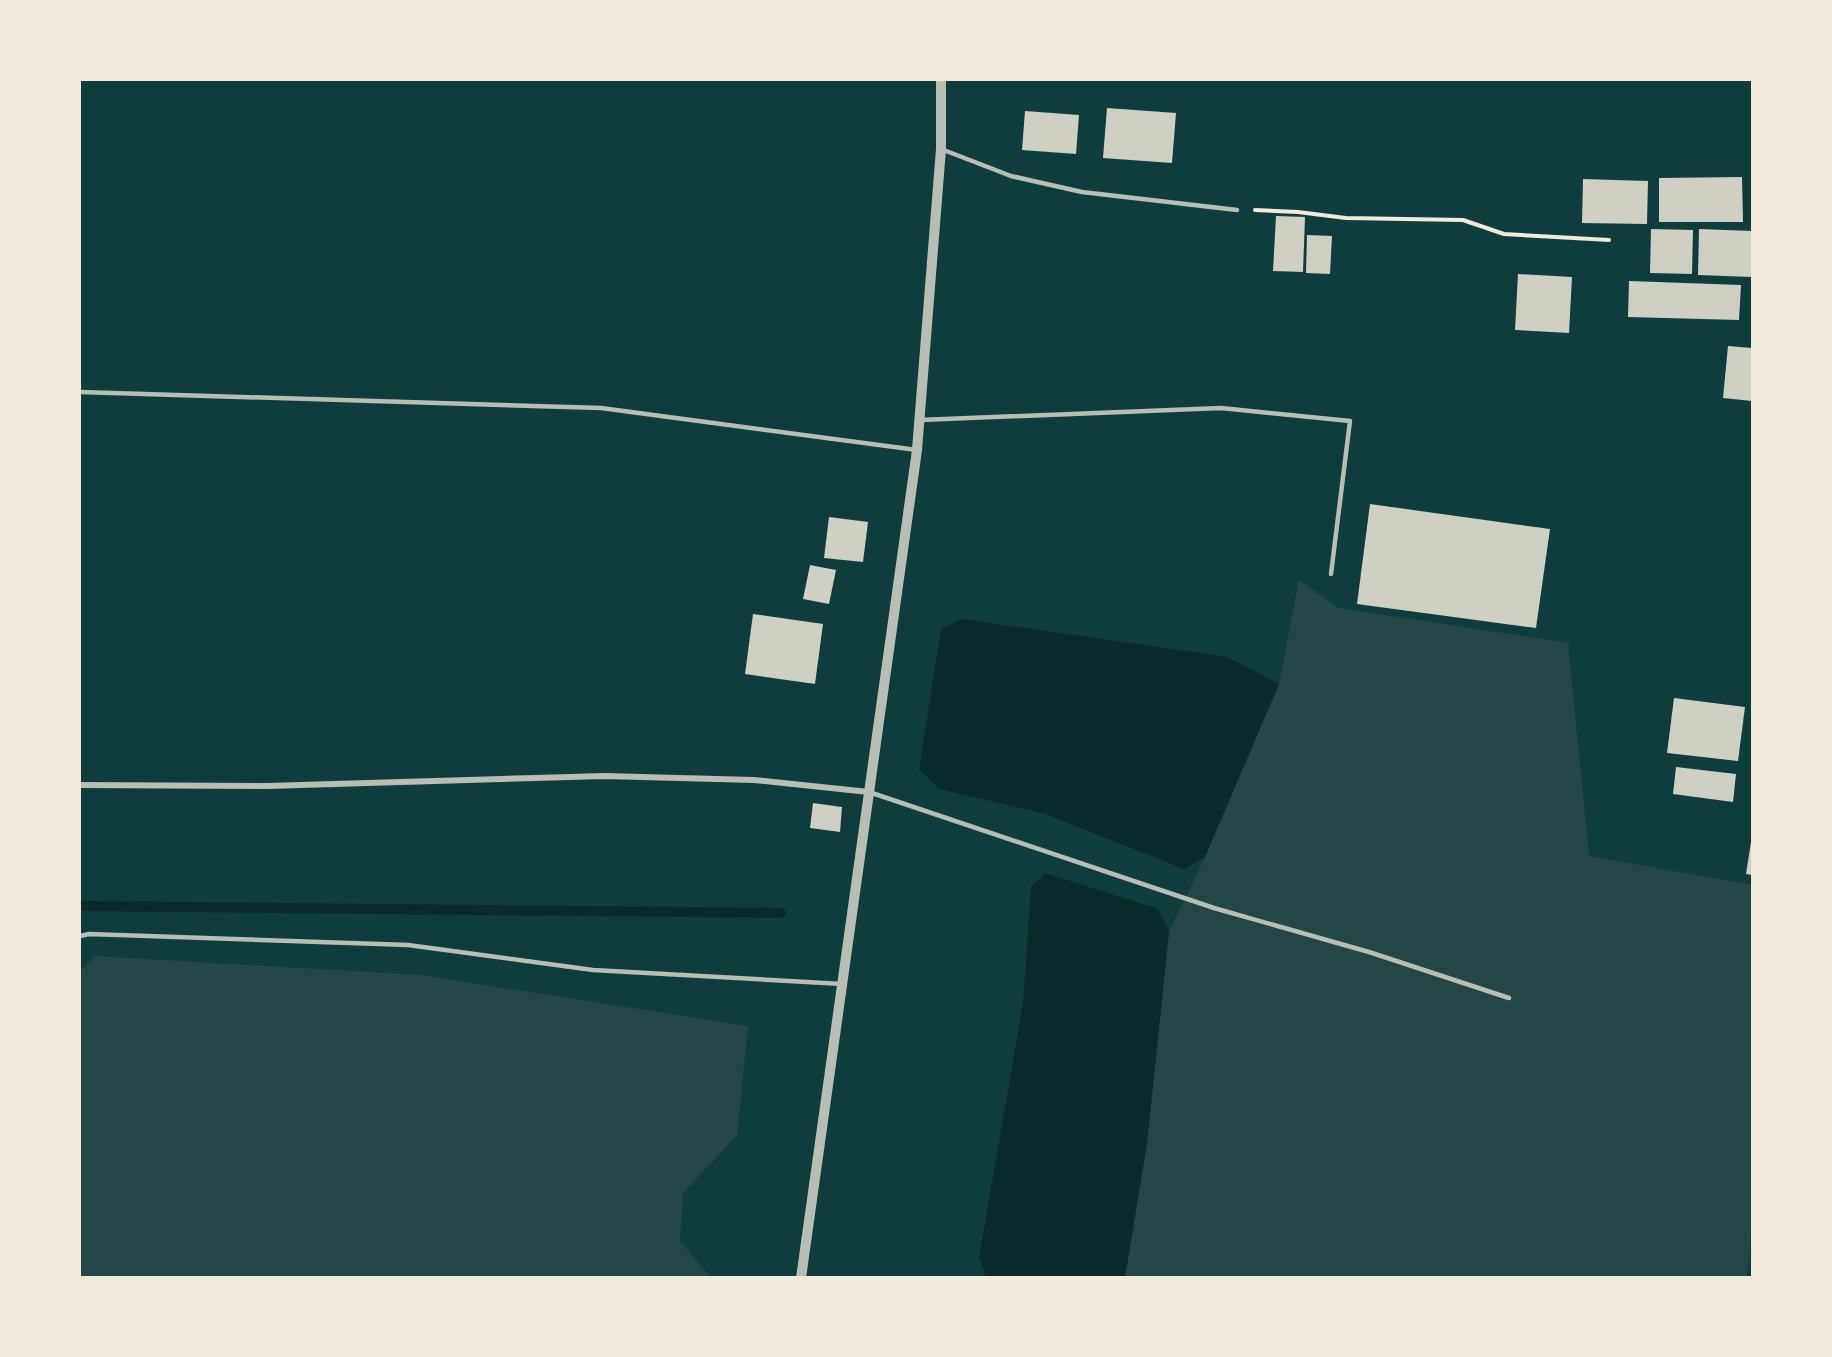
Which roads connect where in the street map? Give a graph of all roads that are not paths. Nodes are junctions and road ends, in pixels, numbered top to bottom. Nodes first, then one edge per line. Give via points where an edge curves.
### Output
1 (942, 80) edge
2 (941, 149) junction
3 (1237, 210) road end
4 (80, 392) edge
5 (920, 420) junction
6 (917, 450) junction
7 (1331, 574) dead end
8 (80, 785) edge
9 (869, 792) junction
10 (80, 936) edge
11 (842, 984) junction
12 (1509, 998) dead end
13 (801, 1278) edge

1 - 2 street
2 - 3 lane via 1011,176 1082,192
2 - 5 street
4 - 6 lane via 601,408
5 - 6 street
5 - 7 lane via 1221,408 1350,422
6 - 9 street
8 - 9 street via 267,786 604,776 754,780
9 - 11 street
9 - 12 lane via 1214,908 1369,952
10 - 11 lane via 408,945 593,970
11 - 13 street

